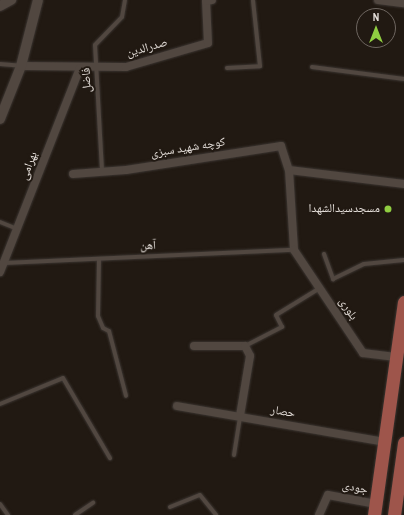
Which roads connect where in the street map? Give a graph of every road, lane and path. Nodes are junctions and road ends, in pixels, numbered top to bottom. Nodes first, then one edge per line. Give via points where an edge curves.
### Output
1 (11, 0) edge
2 (38, 0) edge
3 (125, 0) edge
4 (212, 0) edge
5 (253, 0) edge
6 (378, 0) edge
7 (404, 2) edge
8 (0, 6) edge
9 (0, 64) edge
10 (21, 66) junction
11 (96, 67) junction
12 (312, 67) dead end
13 (80, 68) junction
14 (227, 68) dead end
15 (404, 79) edge
16 (0, 119) edge
17 (102, 170) junction
18 (289, 170) junction
19 (72, 174) dead end
20 (404, 184) edge
21 (0, 222) edge
22 (17, 229) junction
23 (294, 250) junction
24 (324, 254) dead end
25 (99, 259) junction
26 (404, 260) edge
27 (4, 263) junction
28 (0, 272) edge
29 (320, 288) junction
30 (404, 302) edge
31 (194, 346) dead end
32 (245, 346) junction
33 (398, 357) junction
34 (126, 396) dead end
35 (0, 404) edge
36 (177, 406) dead end
37 (240, 416) junction
38 (385, 442) junction
39 (404, 443) edge
40 (234, 455) dead end
41 (110, 458) dead end
42 (0, 504) edge
43 (94, 504) dead end
44 (170, 507) dead end
45 (375, 510) edge
46 (398, 511) edge
47 (8, 515) edge
48 (75, 515) edge
49 (216, 515) edge
50 (318, 515) edge

1 - 8 street
2 - 10 street
3 - 11 lane, فاضل via 122,16 95,45
4 - 11 street, صدرالدین via 206,1 208,43 126,67
5 - 14 lane via 260,66
6 - 7 street
9 - 10 lane
10 - 13 street, صدرالدین
10 - 16 street
11 - 13 street, صدرالدین
11 - 17 lane, فاضل
12 - 15 lane
13 - 22 street, بهرامی
17 - 18 street, کوچه شهید سبزی via 126,170 281,146
17 - 19 street, کوچه شهید سبزی
18 - 20 street
18 - 23 street, کوچه شهید سبزی
21 - 22 lane
22 - 27 street, بهرامی
23 - 25 lane, آهن
23 - 29 street, بلوری
24 - 26 lane via 333,279 364,264
25 - 27 lane, آهن
25 - 34 lane via 98,316 103,328 109,331
27 - 28 street, بهرامی
29 - 32 lane via 276,315 282,327
29 - 33 street, بلوری via 363,353
30 - 33 main road
31 - 32 street
32 - 37 street via 250,356
33 - 38 main road
35 - 41 lane via 63,378
36 - 37 street, حصار
37 - 38 street, حصار
37 - 40 lane
38 - 45 main road
39 - 46 main road
42 - 47 lane
43 - 48 lane
44 - 49 lane via 200,495
45 - 46 main road
45 - 50 street, جودی via 328,495

